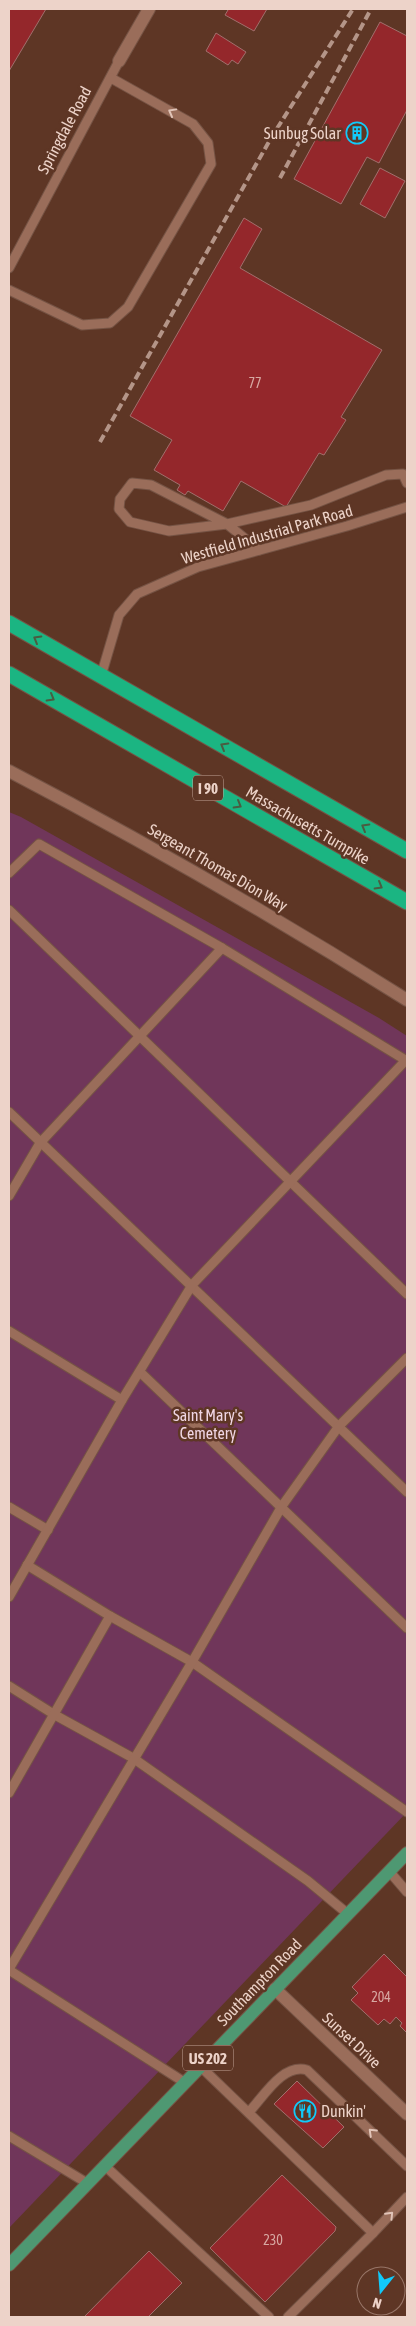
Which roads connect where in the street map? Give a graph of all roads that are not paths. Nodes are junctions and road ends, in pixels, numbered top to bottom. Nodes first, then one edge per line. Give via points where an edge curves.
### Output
1 (149, 9) edge
2 (120, 61) joint
3 (110, 78) junction
4 (9, 268) edge
5 (9, 290) edge
6 (407, 483) edge
7 (407, 507) edge
8 (227, 524) junction
9 (258, 550) junction
10 (9, 623) edge
11 (9, 674) edge
12 (101, 676) junction
13 (9, 771) edge
14 (407, 851) edge
15 (9, 873) edge
16 (407, 902) edge
17 (9, 910) edge
18 (222, 948) junction
19 (407, 1000) edge
20 (139, 1036) junction
21 (407, 1060) edge
22 (9, 1112) edge
23 (40, 1143) junction
24 (291, 1182) junction
25 (9, 1196) edge
26 (192, 1285) junction
27 (407, 1294) edge
28 (9, 1331) edge
29 (407, 1358) edge
30 (140, 1372) junction
31 (122, 1400) junction
32 (339, 1426) junction
33 (407, 1492) edge
34 (282, 1506) junction
35 (9, 1507) edge
36 (48, 1530) junction
37 (26, 1565) junction
38 (9, 1597) edge
39 (110, 1616) junction
40 (407, 1628) edge
41 (192, 1662) junction
42 (9, 1686) edge
43 (55, 1715) junction
44 (133, 1758) junction
45 (9, 1793) edge
46 (407, 1812) edge
47 (407, 1853) edge
48 (389, 1871) junction
49 (407, 1892) edge
50 (348, 1914) junction
51 (9, 1970) edge
52 (275, 1989) junction
53 (200, 2066) junction
54 (184, 2082) junction
55 (249, 2112) junction
56 (407, 2114) edge
57 (10, 2138) edge
58 (104, 2165) junction
59 (407, 2166) edge
60 (87, 2183) junction
61 (407, 2197) edge
62 (373, 2233) junction
63 (9, 2265) edge
64 (269, 2317) edge
65 (288, 2317) edge

1 - 2 street, Springdale Road
2 - 3 lane, Springdale Road
3 - 4 lane, Springdale Road
5 -> 3 lane via 82,326 110,323 128,307 211,164 208,143 193,124
6 - 8 lane via 403,474 386,475 311,505
7 - 9 lane, Westfield Industrial Park Road
8 - 8 lane via 169,531 130,522 119,509 120,499 132,483 151,485
8 - 9 lane
9 - 12 lane, Westfield Industrial Park Road via 198,567 137,594 119,615
12 -> 10 highway, Massachusetts Turnpike
11 -> 16 highway, Massachusetts Turnpike / I 90
14 -> 12 highway, Massachusetts Turnpike
13 - 19 street, Sergeant Thomas Dion Way via 83,809 291,927
15 - 18 lane via 39,844
17 - 20 lane
18 - 20 lane
18 - 21 lane
20 - 23 lane
20 - 24 lane
21 - 24 lane
22 - 23 lane
23 - 25 lane
23 - 26 lane
24 - 26 lane
24 - 27 lane
26 - 30 lane
26 - 32 lane
28 - 31 lane
29 - 32 lane
30 - 31 lane
30 - 34 lane
31 - 36 lane
32 - 33 lane
32 - 34 lane
34 - 40 lane
34 - 41 lane
35 - 36 lane
36 - 37 lane
37 - 38 lane
37 - 39 lane
39 - 41 lane
39 - 43 lane
41 - 44 lane
41 - 46 lane
42 - 43 lane
43 - 44 lane
43 - 45 lane
44 - 50 lane via 308,1881
44 - 51 lane
47 - 48 main road, Southampton Road / US 202
48 - 49 lane
48 - 50 main road, Southampton Road / US 202
50 - 52 main road, Southampton Road / US 202
51 - 54 lane
52 - 53 main road, Southampton Road / US 202
52 - 56 street, Sunset Drive
53 - 54 main road, Southampton Road / US 202
53 - 55 lane
54 - 58 main road, Southampton Road / US 202
59 -> 55 lane via 307,2070 300,2068 286,2072
55 - 62 lane
57 - 60 lane
58 - 60 main road, Southampton Road / US 202
58 - 64 lane
60 - 63 main road, Southampton Road / US 202
62 -> 61 lane
62 - 65 lane

